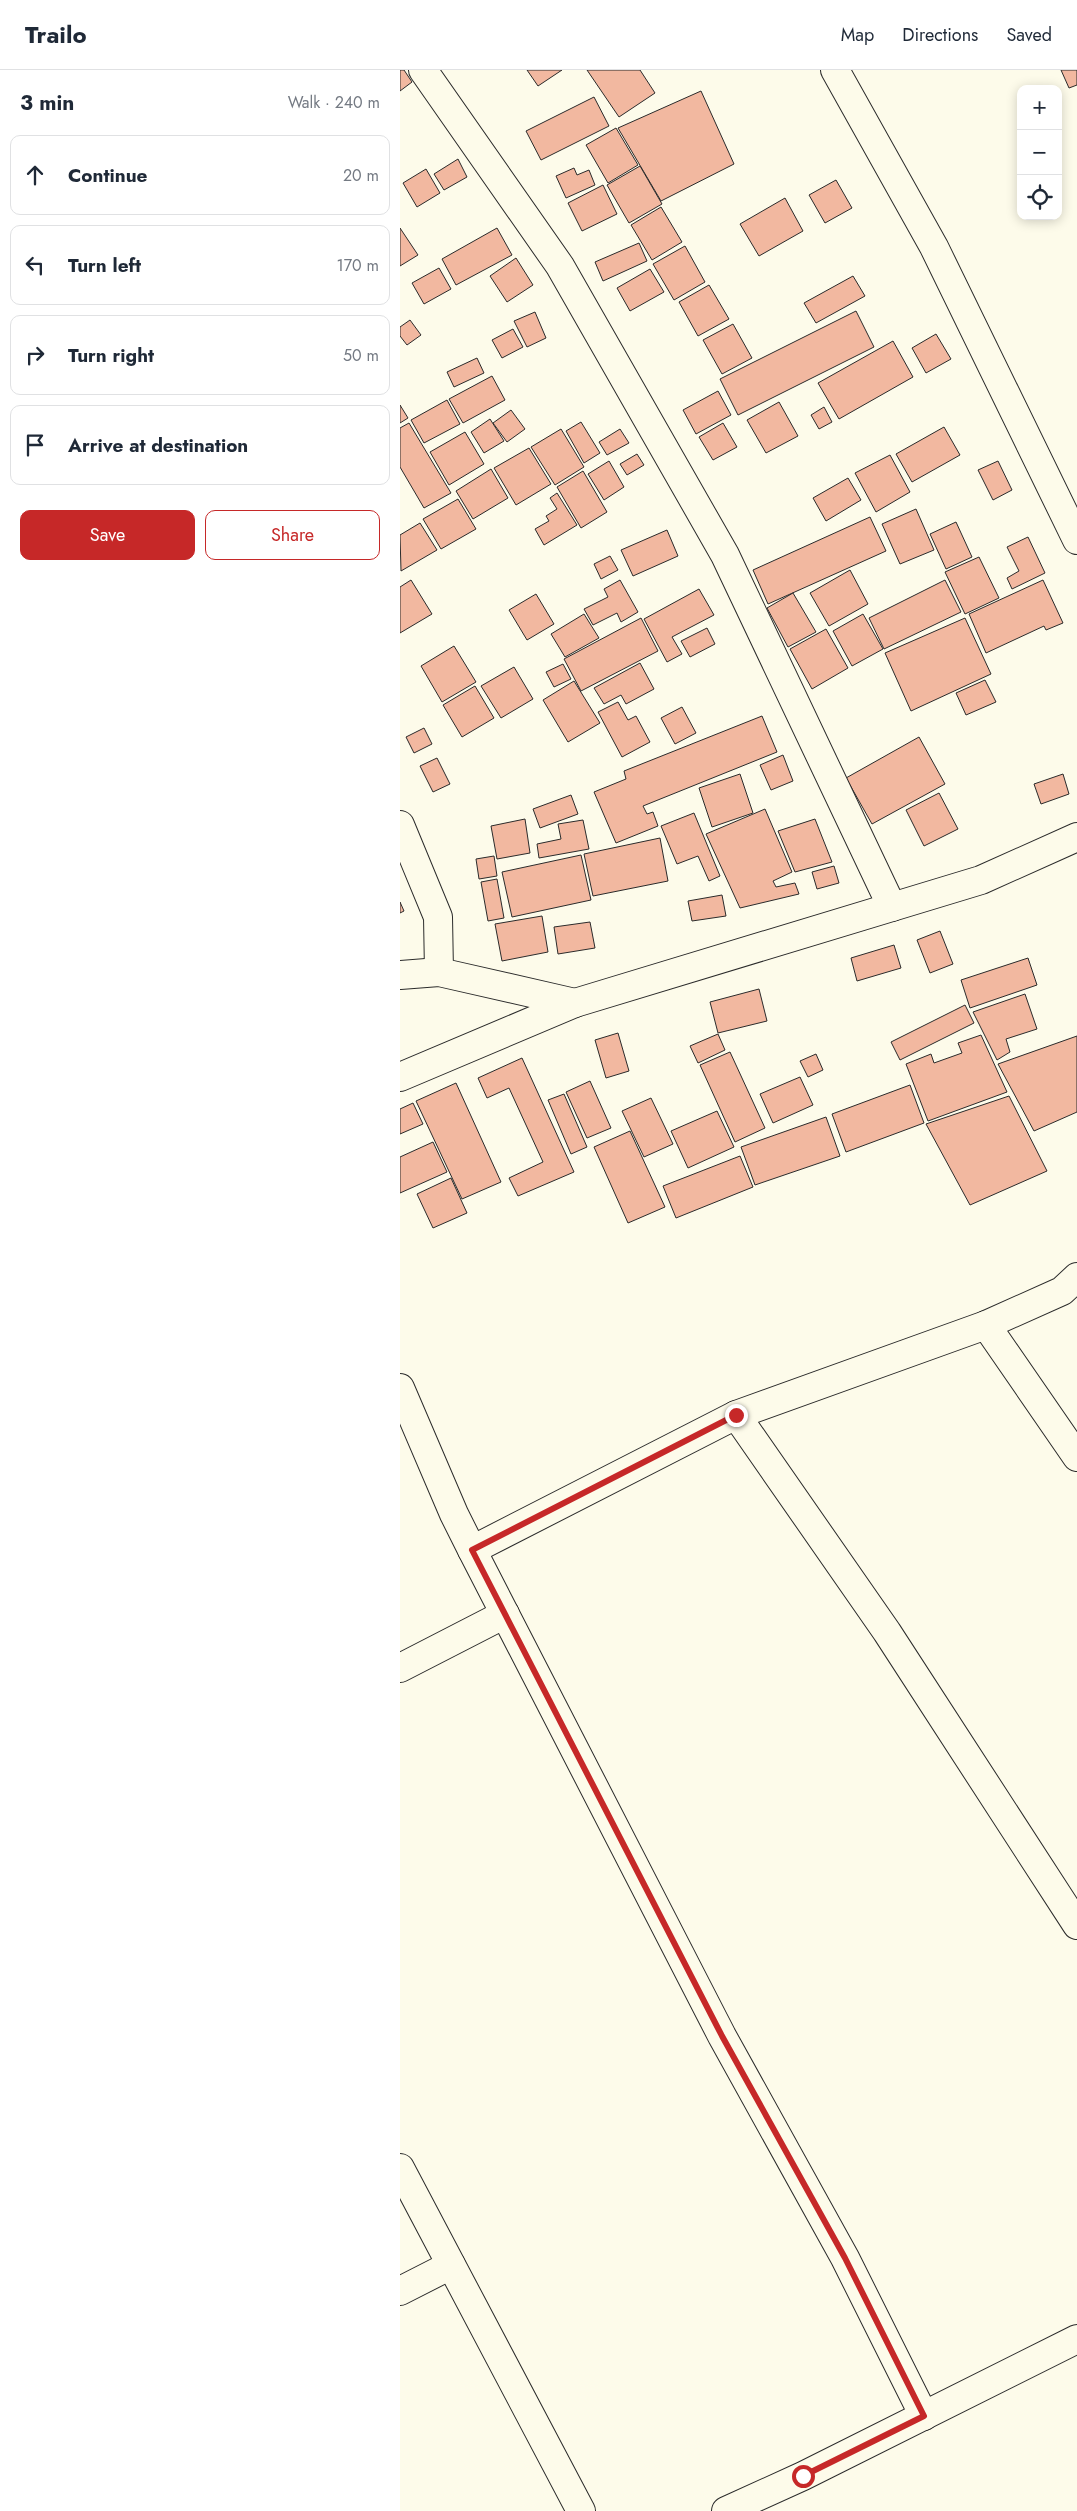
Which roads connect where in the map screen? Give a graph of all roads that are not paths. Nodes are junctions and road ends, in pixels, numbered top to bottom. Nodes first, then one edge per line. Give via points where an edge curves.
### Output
1 (423, 70) edge
2 (835, 70) edge
3 (1077, 540) edge
4 (400, 825) edge
5 (1077, 837) edge
6 (892, 907) junction
7 (439, 972) junction
8 (400, 975) edge
9 (575, 1003) junction
10 (400, 1077) edge
11 (1077, 1277) edge
12 (986, 1325) junction
13 (400, 1388) edge
14 (736, 1415) junction
15 (1077, 1457) edge
16 (472, 1550) junction
17 (505, 1614) junction
18 (400, 1668) edge
19 (1077, 1925) edge
20 (400, 2168) edge
21 (451, 2265) junction
22 (400, 2291) edge
23 (1077, 2339) edge
24 (924, 2416) junction
25 (580, 2511) edge
26 (726, 2511) edge

1 - 6 street via 560,266 725,555
2 - 3 street via 934,248
4 - 7 street via 438,917
5 - 6 street via 981,880
6 - 9 street
7 - 8 street
7 - 9 street
9 - 10 street
11 - 12 street via 1062,1290
12 - 14 street
12 - 15 street
13 - 16 street
14 - 16 street
14 - 19 street via 887,1632
16 - 17 street
17 - 18 street
17 - 24 street via 722,2036 845,2258
20 - 21 street
21 - 22 street
21 - 25 street
23 - 24 street
24 - 26 street

